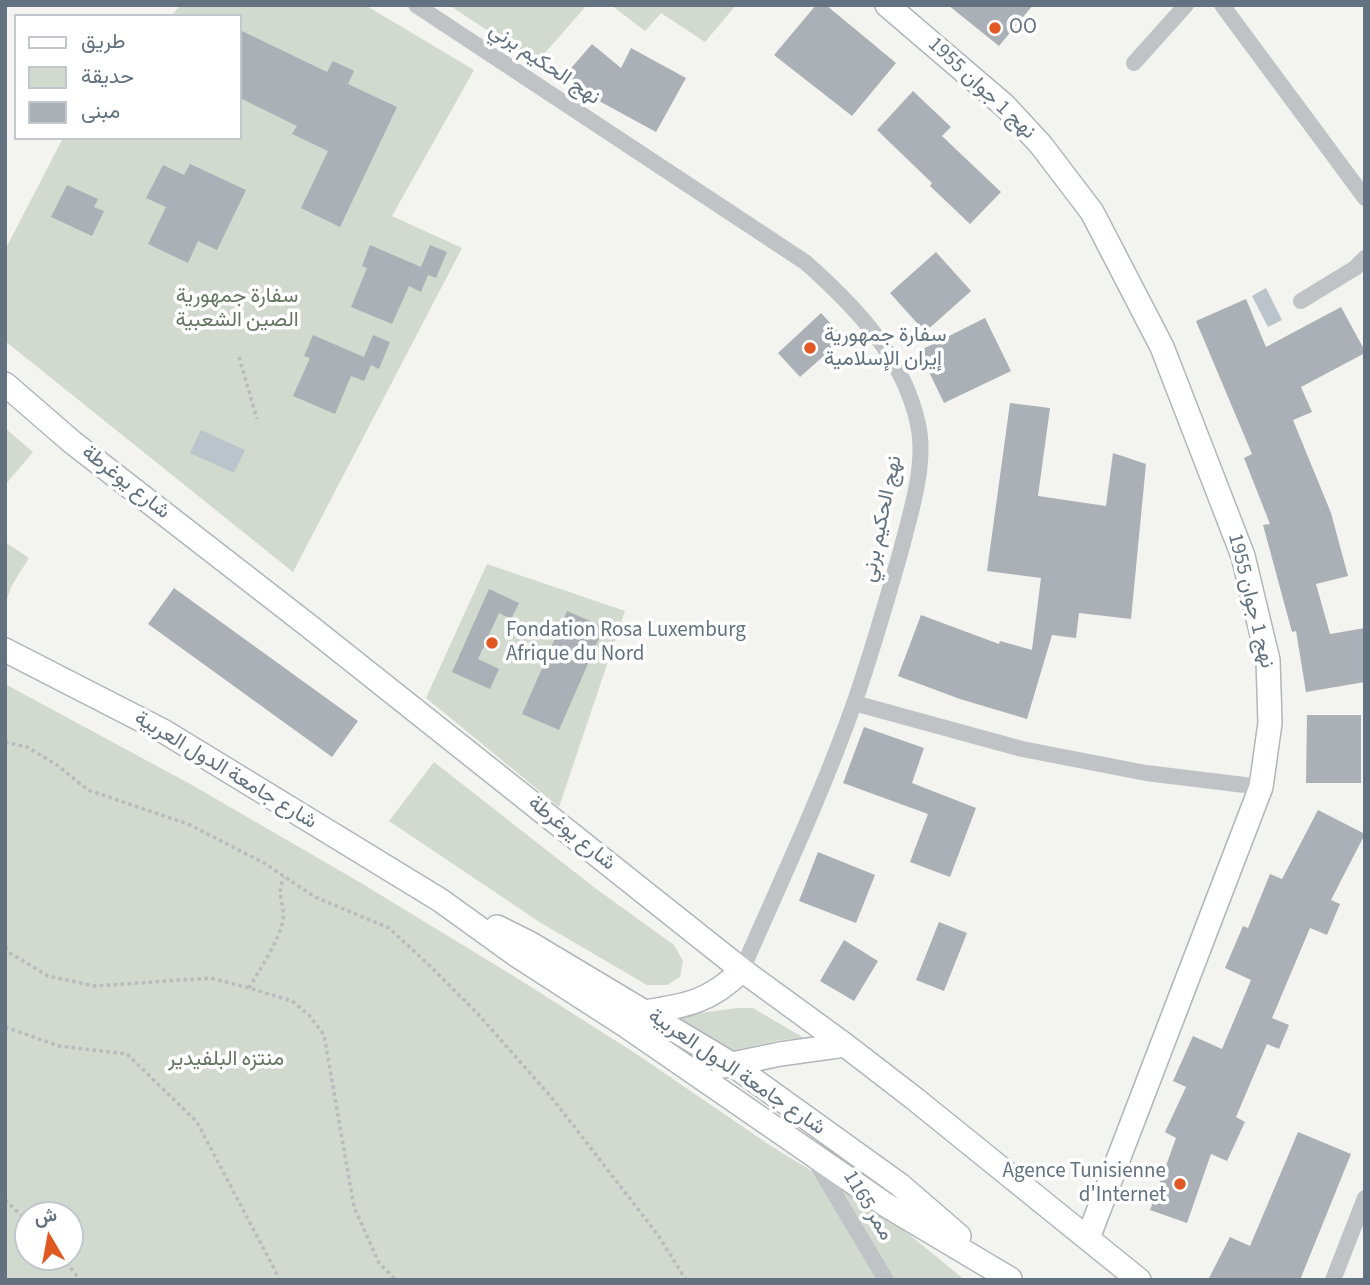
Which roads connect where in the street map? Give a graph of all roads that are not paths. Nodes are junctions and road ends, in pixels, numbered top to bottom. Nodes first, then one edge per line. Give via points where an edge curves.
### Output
1 (416, 5) edge
2 (887, 5) edge
3 (1186, 5) edge
4 (1222, 5) edge
5 (1134, 63) dead end
6 (1365, 198) edge
7 (1365, 258) edge
8 (1301, 301) dead end
9 (5, 384) edge
10 (5, 650) edge
11 (854, 703) junction
12 (1261, 787) junction
13 (440, 900) junction
14 (742, 970) junction
15 (645, 1012) junction
16 (613, 1017) junction
17 (845, 1045) junction
18 (733, 1065) junction
19 (688, 1068) junction
20 (811, 1154) junction
21 (1365, 1198) edge
22 (1088, 1238) junction
23 (1011, 1279) edge
24 (886, 1280) edge
25 (1139, 1280) edge
26 (1334, 1280) edge

1 - 11 street, نهج الحكيم برني via 805,262 869,324 890,355 907,387 919,426 920,471
2 - 12 street, نهج 1 جوان 1955 via 1005,106 1041,145 1092,212 1162,346 1243,556 1268,660 1270,723
3 - 5 street
4 - 6 street
7 - 8 street
9 - 14 street, شارع يوغرطة via 72,442
10 - 13 street, شارع جامعة الدول العربية via 165,732
11 - 12 street via 1022,749 1146,774
11 - 14 street, نهج الحكيم برني
12 - 22 street, نهج 1 جوان 1955
13 - 15 street, شارع جامعة الدول العربية via 531,944
13 - 16 street, شارع جامعة الدول العربية
14 - 15 street via 706,998
14 - 17 street, شارع يوغرطة
15 - 16 street
15 - 18 street, شارع جامعة الدول العربية
16 - 19 street, شارع جامعة الدول العربية
17 - 18 street
17 - 22 street, شارع يوغرطة
18 - 19 street
18 - 23 street, شارع جامعة الدول العربية via 900,1185
19 - 20 street, شارع جامعة الدول العربية
20 - 23 street, شارع جامعة الدول العربية
20 - 24 street, ممر 1165
21 - 26 street
22 - 25 street, شارع يوغرطة

